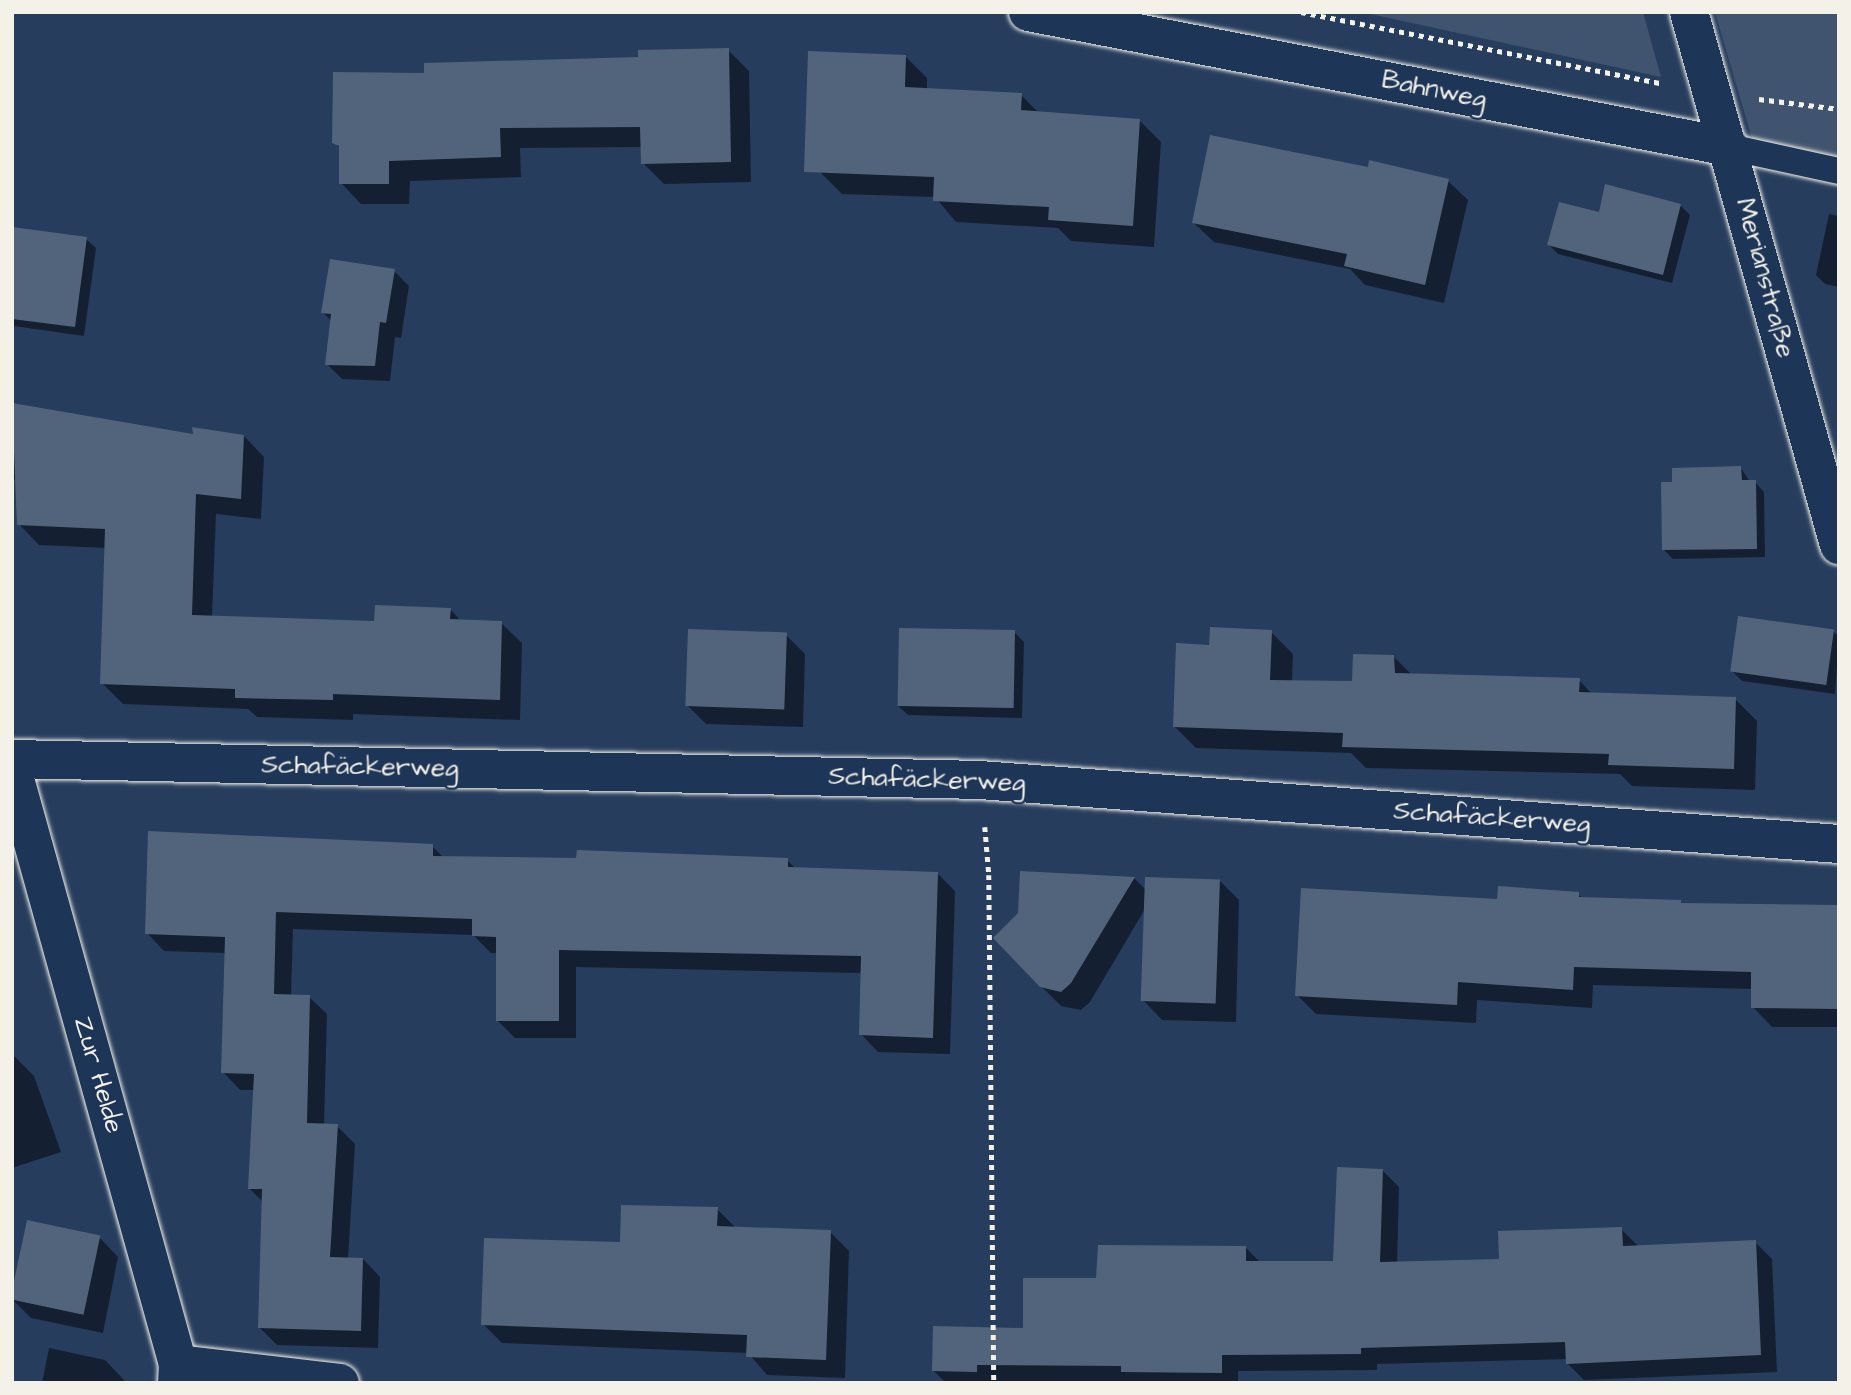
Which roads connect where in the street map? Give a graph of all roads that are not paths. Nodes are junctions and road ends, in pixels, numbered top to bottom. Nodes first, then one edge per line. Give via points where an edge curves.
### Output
1 (1028, 12) edge
2 (1689, 12) edge
3 (1729, 147) junction
4 (1839, 171) edge
5 (1839, 545) edge
6 (12, 759) edge
7 (12, 768) edge
8 (1839, 844) edge
9 (178, 1373) edge
10 (341, 1383) edge

1 - 3 street, Bahnweg
2 - 3 street, Merianstraße
3 - 4 lane, Bahnweg
3 - 5 street, Merianstraße
6 - 8 street, Schafäckerweg via 980,780
7 - 9 street, Zur Helde
9 - 10 street

